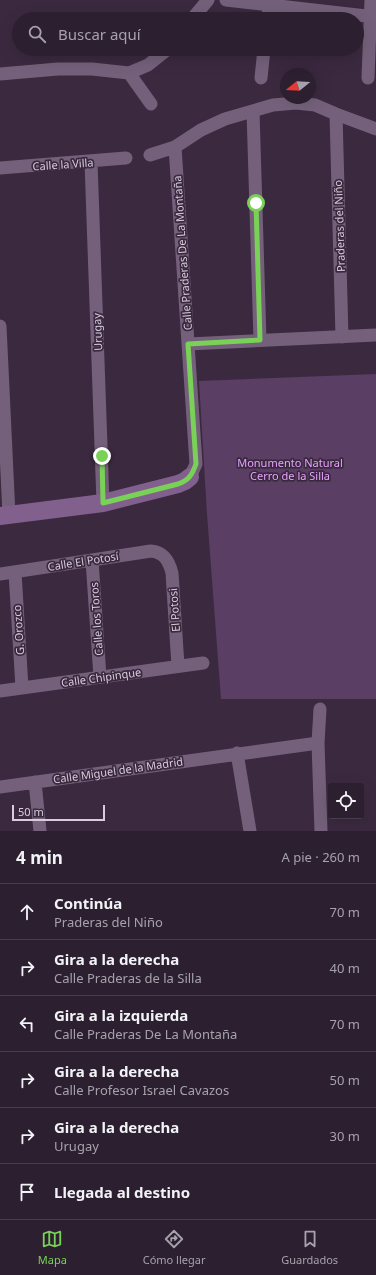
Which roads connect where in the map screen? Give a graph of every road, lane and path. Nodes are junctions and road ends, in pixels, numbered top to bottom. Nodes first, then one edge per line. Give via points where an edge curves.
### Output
1 (208, 0) edge
2 (226, 0) edge
3 (371, 0) edge
4 (269, 6) junction
5 (198, 12) edge
6 (269, 12) edge
7 (326, 12) edge
8 (373, 17) edge
9 (159, 56) edge
10 (263, 56) edge
11 (129, 73) junction
12 (0, 74) edge
13 (261, 78) dead end
14 (368, 78) dead end
15 (151, 104) dead end
16 (253, 111) junction
17 (336, 114) junction
18 (376, 129) edge
19 (175, 147) junction
20 (150, 155) dead end
21 (126, 158) dead end
22 (91, 162) junction
23 (0, 168) edge
24 (0, 326) edge
25 (376, 335) edge
26 (342, 337) junction
27 (260, 340) junction
28 (188, 344) junction
29 (190, 477) joint
30 (103, 503) junction
31 (4, 516) edge
32 (164, 556) joint
33 (92, 560) junction
34 (15, 572) junction
35 (0, 574) edge
36 (203, 663) dead end
37 (178, 666) junction
38 (100, 677) junction
39 (22, 688) junction
40 (0, 691) edge
41 (320, 709) dead end
42 (318, 743) junction
43 (237, 753) junction
44 (35, 782) junction
45 (0, 787) edge
46 (40, 831) edge
47 (250, 831) edge
48 (321, 831) edge

1 - 5 street
2 - 4 street
3 - 8 street
4 - 6 street
4 - 7 street
8 - 14 street
9 - 11 street via 148,65
10 - 13 street
11 - 12 street via 58,69
11 - 15 street
16 - 17 street via 273,105 296,103 315,105
16 - 19 street via 225,119 201,130
16 - 27 street
17 - 18 street
17 - 26 street, Praderas del Niño
19 - 20 street
19 - 28 street, Calle Praderas De La Montaña
21 - 22 street, Calle la Villa
22 - 23 street, Calle la Villa
22 - 30 street, Urugay
24 - 31 street
25 - 26 street
26 - 27 street
27 - 28 street
28 - 29 street, Calle Praderas De La Montaña via 196,464
29 - 30 street via 178,484
30 - 31 street
32 - 33 street, Calle El Potosí via 151,551
32 - 37 street, El Potosi via 172,573
33 - 34 street, Calle El Potosí
33 - 38 street, Calle los Toros
34 - 35 street, Calle El Potosí
34 - 39 street, G. Orozco
36 - 37 street, Calle Chipinque
37 - 38 street, Calle Chipinque
38 - 39 street, Calle Chipinque
39 - 40 street, Calle Chipinque
41 - 42 street
42 - 43 street, Calle Miguel de la Madrid
42 - 48 street
43 - 44 street, Calle Miguel de la Madrid
43 - 47 street
44 - 45 street, Calle Miguel de la Madrid
44 - 46 street

